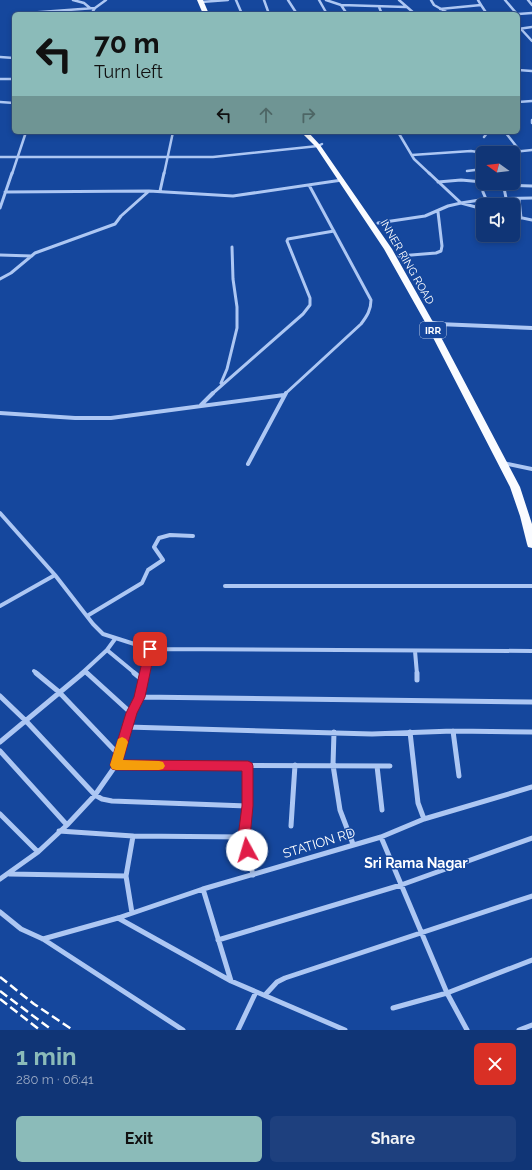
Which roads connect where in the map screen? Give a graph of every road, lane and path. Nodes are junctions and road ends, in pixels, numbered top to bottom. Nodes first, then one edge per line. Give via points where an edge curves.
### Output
1 (73, 0) edge
2 (106, 0) edge
3 (228, 0) edge
4 (236, 0) edge
5 (264, 0) edge
6 (288, 0) edge
7 (319, 0) edge
8 (326, 0) edge
9 (399, 0) edge
10 (431, 0) edge
11 (478, 0) edge
12 (505, 0) edge
13 (528, 0) edge
14 (199, 1) edge
15 (341, 5) junction
16 (481, 5) junction
17 (532, 5) edge
18 (379, 7) junction
19 (90, 8) junction
20 (95, 8) junction
21 (406, 8) junction
22 (440, 9) junction
23 (48, 12) edge
24 (92, 12) edge
25 (201, 12) edge
26 (205, 12) edge
27 (241, 12) edge
28 (268, 12) edge
29 (296, 12) edge
30 (326, 12) edge
31 (346, 12) edge
32 (381, 12) edge
33 (413, 12) edge
34 (446, 12) edge
35 (486, 12) edge
36 (515, 12) edge
37 (532, 13) edge
38 (520, 14) edge
39 (532, 28) edge
40 (520, 29) edge
41 (520, 30) edge
42 (532, 41) edge
43 (0, 57) edge
44 (12, 58) edge
45 (520, 69) edge
46 (531, 70) edge
47 (0, 79) edge
48 (12, 79) edge
49 (532, 101) edge
50 (0, 102) edge
51 (520, 102) edge
52 (12, 103) edge
53 (25, 134) edge
54 (173, 134) edge
55 (306, 134) edge
56 (312, 134) edge
57 (399, 134) edge
58 (486, 134) edge
59 (506, 134) edge
60 (484, 137) dead end
61 (320, 145) junction
62 (516, 146) edge
63 (532, 150) edge
64 (476, 152) edge
65 (520, 152) edge
66 (412, 155) junction
67 (168, 156) junction
68 (0, 157) edge
69 (18, 157) junction
70 (476, 170) edge
71 (467, 171) dead end
72 (342, 180) junction
73 (476, 181) edge
74 (438, 182) junction
75 (520, 185) edge
76 (309, 186) junction
77 (532, 186) edge
78 (504, 190) edge
79 (149, 191) junction
80 (160, 191) junction
81 (5, 192) junction
82 (506, 198) edge
83 (532, 198) edge
84 (520, 199) edge
85 (476, 201) edge
86 (461, 203) junction
87 (476, 207) edge
88 (0, 208) edge
89 (520, 208) edge
90 (438, 212) junction
91 (521, 218) joint
92 (532, 220) edge
93 (378, 223) junction
94 (334, 231) junction
95 (232, 247) dead end
96 (0, 255) edge
97 (33, 256) junction
98 (399, 256) junction
99 (0, 279) edge
100 (429, 322) junction
101 (438, 324) junction
102 (532, 328) edge
103 (220, 386) junction
104 (284, 396) junction
105 (200, 405) junction
106 (0, 413) edge
107 (506, 463) junction
108 (248, 464) dead end
109 (532, 469) edge
110 (0, 513) edge
111 (532, 520) edge
112 (193, 536) dead end
113 (532, 544) edge
114 (55, 574) junction
115 (225, 586) dead end
116 (532, 586) edge
117 (0, 606) edge
118 (87, 616) junction
119 (115, 639) junction
120 (150, 649) junction
121 (107, 650) junction
122 (415, 651) junction
123 (532, 651) edge
124 (34, 671) dead end
125 (85, 671) junction
126 (417, 680) dead end
127 (144, 681) junction
128 (59, 692) junction
129 (0, 696) edge
130 (140, 697) junction
131 (532, 702) edge
132 (132, 713) junction
133 (26, 721) junction
134 (126, 727) junction
135 (453, 731) junction
136 (334, 732) junction
137 (410, 732) junction
138 (532, 732) edge
139 (0, 742) edge
140 (0, 751) edge
141 (118, 756) junction
142 (116, 765) junction
143 (295, 765) junction
144 (333, 765) junction
145 (248, 766) junction
146 (377, 766) junction
147 (390, 766) dead end
148 (459, 776) dead end
149 (532, 787) edge
150 (95, 795) junction
151 (247, 806) junction
152 (382, 810) dead end
153 (0, 814) edge
154 (424, 820) junction
155 (67, 825) junction
156 (291, 826) dead end
157 (59, 831) junction
158 (133, 836) junction
159 (244, 837) junction
160 (381, 837) junction
161 (532, 838) edge
162 (353, 844) junction
163 (38, 852) junction
164 (8, 874) junction
165 (253, 875) junction
166 (126, 876) junction
167 (0, 879) edge
168 (401, 884) junction
169 (203, 889) junction
170 (532, 896) edge
171 (0, 912) edge
172 (132, 913) junction
173 (118, 918) junction
174 (421, 932) junction
175 (43, 939) junction
176 (218, 940) junction
177 (532, 960) edge
178 (231, 981) junction
179 (256, 992) junction
180 (447, 993) junction
181 (265, 995) junction
182 (393, 1008) dead end
183 (532, 1025) edge
184 (183, 1030) edge
185 (238, 1030) edge
186 (345, 1030) edge
187 (467, 1030) edge
188 (519, 1030) edge

1 - 19 street
2 - 20 street
3 - 14 street
4 - 27 street
5 - 28 street
6 - 29 street
7 - 30 street
8 - 15 street
9 - 21 street
10 - 22 street
11 - 16 street
12 - 36 street
13 - 17 street
14 - 25 main road
14 - 26 main road
15 - 18 street
15 - 31 street
16 - 22 street
16 - 35 street
18 - 21 street
18 - 32 street
19 - 20 street
19 - 23 street
20 - 24 street
21 - 33 street
22 - 34 street
37 - 38 street
39 - 40 street
41 - 42 street
43 - 44 street
45 - 46 street
47 - 48 street
49 - 51 street
50 - 52 street
53 - 69 street
54 - 67 street
55 - 61 main road, INNER RING ROAD / IRR
56 - 61 main road, INNER RING ROAD / IRR
57 - 66 street
58 - 60 street
59 - 62 street
61 - 67 street via 213,157
61 - 72 main road, INNER RING ROAD / IRR
61 - 93 main road, INNER RING ROAD / IRR via 364,200
63 - 65 street
64 - 66 street
66 - 74 street
67 - 69 street
67 - 80 street
68 - 69 street
69 - 81 street
70 - 71 street
72 - 76 street
72 - 100 main road, INNER RING ROAD / IRR via 388,249
73 - 74 street
74 - 86 street
75 - 77 street
76 - 80 street via 233,196
76 - 94 street
78 - 82 street
79 - 80 street
79 - 81 street
79 - 97 street via 115,224 51,246
81 - 88 street
83 - 84 street
85 - 86 street
86 - 87 street
86 - 90 street
89 - 91 street
90 - 93 street
90 - 98 street via 441,250 436,253
91 - 92 street
93 - 98 main road, INNER RING ROAD / IRR
94 - 103 street via 288,239 310,298 309,307
94 - 104 street via 371,300 372,308 361,324
95 - 103 street via 237,328
96 - 97 street
97 - 99 street
98 - 101 main road, INNER RING ROAD / IRR
100 - 101 street
100 - 107 main road, INNER RING ROAD / IRR
101 - 102 street
101 - 107 main road, INNER RING ROAD / IRR
103 - 105 street
104 - 105 street
104 - 108 street
105 - 106 street via 104,418
107 - 109 street
107 - 111 main road, INNER RING ROAD / IRR via 519,484
107 - 113 main road, INNER RING ROAD / IRR
110 - 114 street
112 - 118 street via 172,534 156,542 154,548 163,560 144,574 144,581
114 - 117 street
114 - 118 street
115 - 116 street
118 - 119 street via 104,634
119 - 120 street
119 - 121 street
120 - 122 street
120 - 127 street
121 - 125 street
121 - 127 street
122 - 123 street
122 - 126 street
124 - 128 street
125 - 128 street
125 - 132 street
127 - 130 street
128 - 133 street
128 - 141 street
129 - 133 street
130 - 131 street
130 - 132 street
132 - 134 street
133 - 139 street
133 - 150 street
134 - 136 street
134 - 141 street
135 - 137 street
135 - 138 street
135 - 148 street
136 - 137 street
136 - 144 street
137 - 154 street via 418,803
140 - 155 street
141 - 142 street
142 - 145 street
142 - 150 street
143 - 144 street
143 - 145 street
143 - 156 street
144 - 146 street
144 - 162 street via 340,810
145 - 151 street
146 - 147 street
146 - 152 street
149 - 154 street, STATION RD
150 - 151 street via 112,801
150 - 155 street
151 - 159 street
153 - 163 street
154 - 160 street, STATION RD
155 - 157 street
157 - 158 street
157 - 163 street
158 - 159 street
158 - 166 street
159 - 165 street
160 - 162 street, STATION RD
160 - 168 street
161 - 168 street
162 - 165 street, STATION RD
163 - 164 street
164 - 166 street
164 - 167 street
165 - 169 street, STATION RD
166 - 172 street
168 - 174 street
168 - 176 street
169 - 172 street, STATION RD
169 - 176 street
170 - 174 street
171 - 175 street via 21,928
172 - 173 street, STATION RD
173 - 175 street, STATION RD
173 - 178 street
174 - 180 street
174 - 181 street via 285,978 277,982
175 - 184 street
176 - 178 street
177 - 180 street
178 - 179 street
179 - 181 street
179 - 185 street
180 - 182 street
180 - 187 street
181 - 186 street
183 - 188 street

